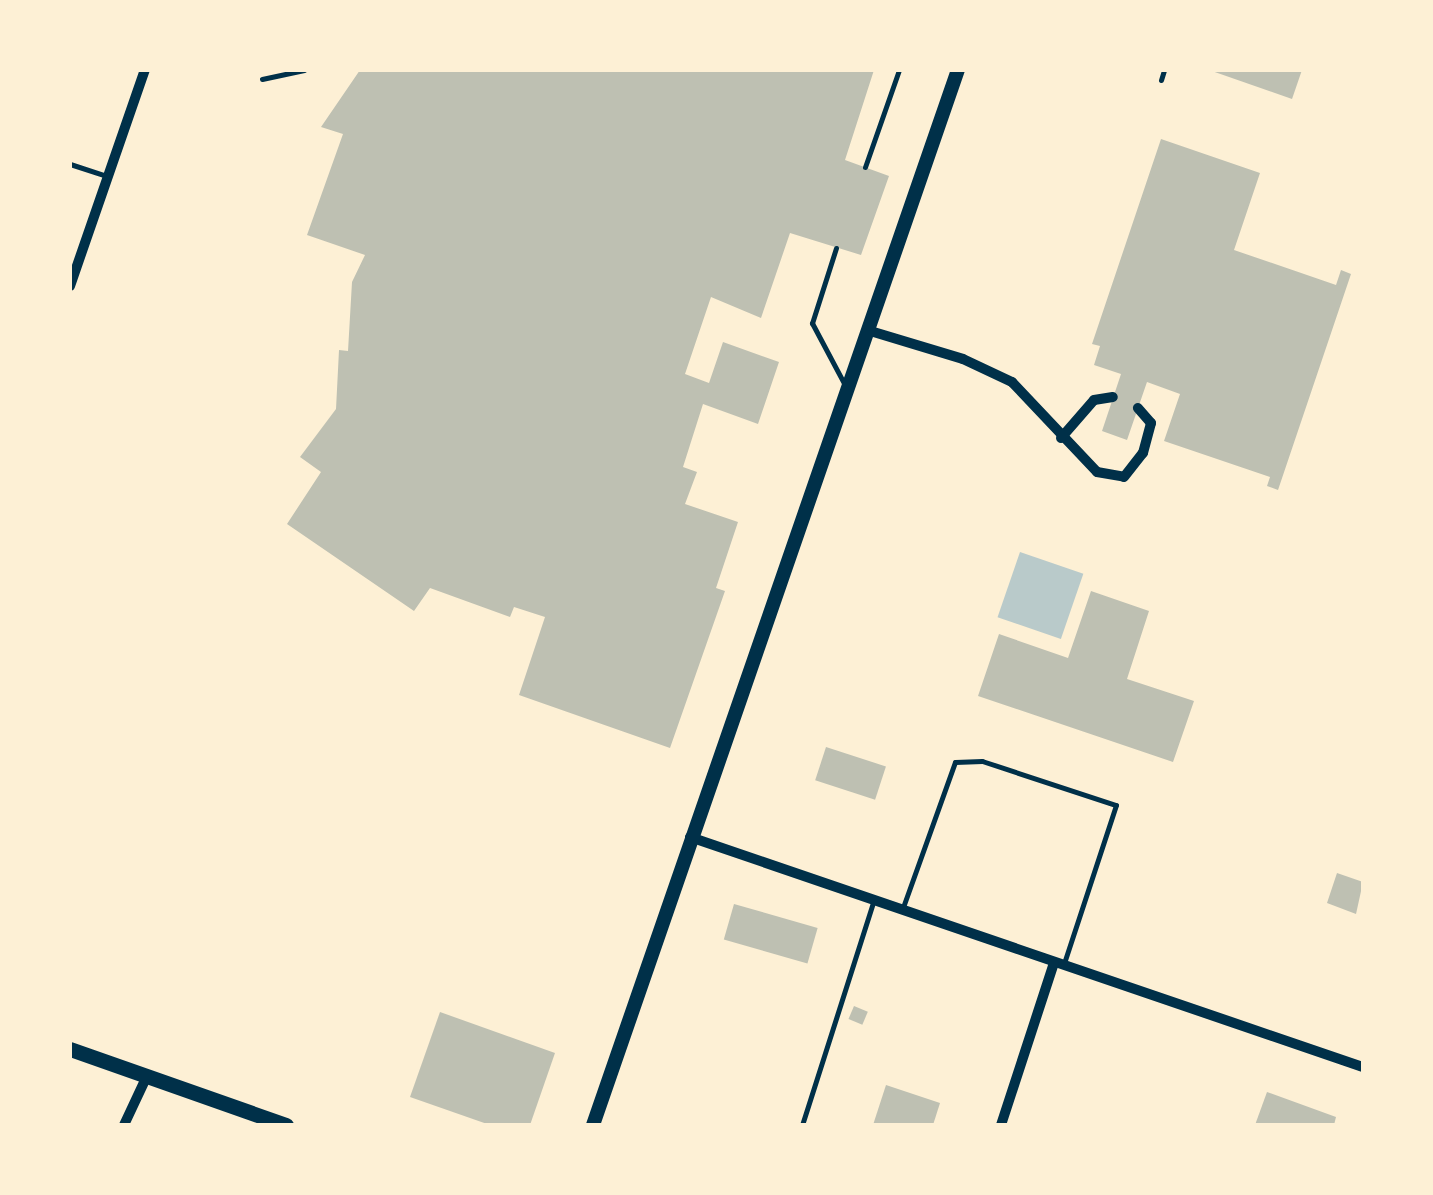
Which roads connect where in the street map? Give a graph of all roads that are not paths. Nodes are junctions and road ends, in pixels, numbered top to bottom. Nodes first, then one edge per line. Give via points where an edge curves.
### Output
1 (145, 70) edge
2 (304, 70) edge
3 (899, 70) edge
4 (958, 70) edge
5 (1164, 70) edge
6 (262, 79) dead end
7 (1160, 80) dead end
8 (70, 164) edge
9 (865, 168) dead end
10 (107, 176) junction
11 (836, 248) dead end
12 (70, 286) edge
13 (867, 330) junction
14 (846, 388) junction
15 (1113, 398) dead end
16 (1138, 408) dead end
17 (1062, 438) junction
18 (690, 837) junction
19 (874, 900) junction
20 (902, 910) junction
21 (1059, 964) junction
22 (70, 1050) edge
23 (1363, 1067) edge
24 (148, 1076) junction
25 (124, 1125) edge
26 (286, 1125) edge
27 (594, 1125) edge
28 (802, 1125) edge
29 (1001, 1125) edge

1 - 10 street
2 - 6 lane
3 - 9 lane
4 - 13 street
5 - 7 lane
8 - 10 lane
10 - 12 street
11 - 14 lane via 812,323
13 - 14 street
13 - 17 street via 964,358 1012,382
14 - 18 street
15 - 17 street via 1094,400
16 - 17 street via 1151,423 1144,453 1124,477 1097,472
18 - 19 street
18 - 27 street
19 - 20 street
19 - 28 lane
20 - 21 street
20 - 21 lane via 955,762 982,762 1116,804
21 - 23 street
21 - 29 street
22 - 24 main road
24 - 25 street
24 - 26 main road

